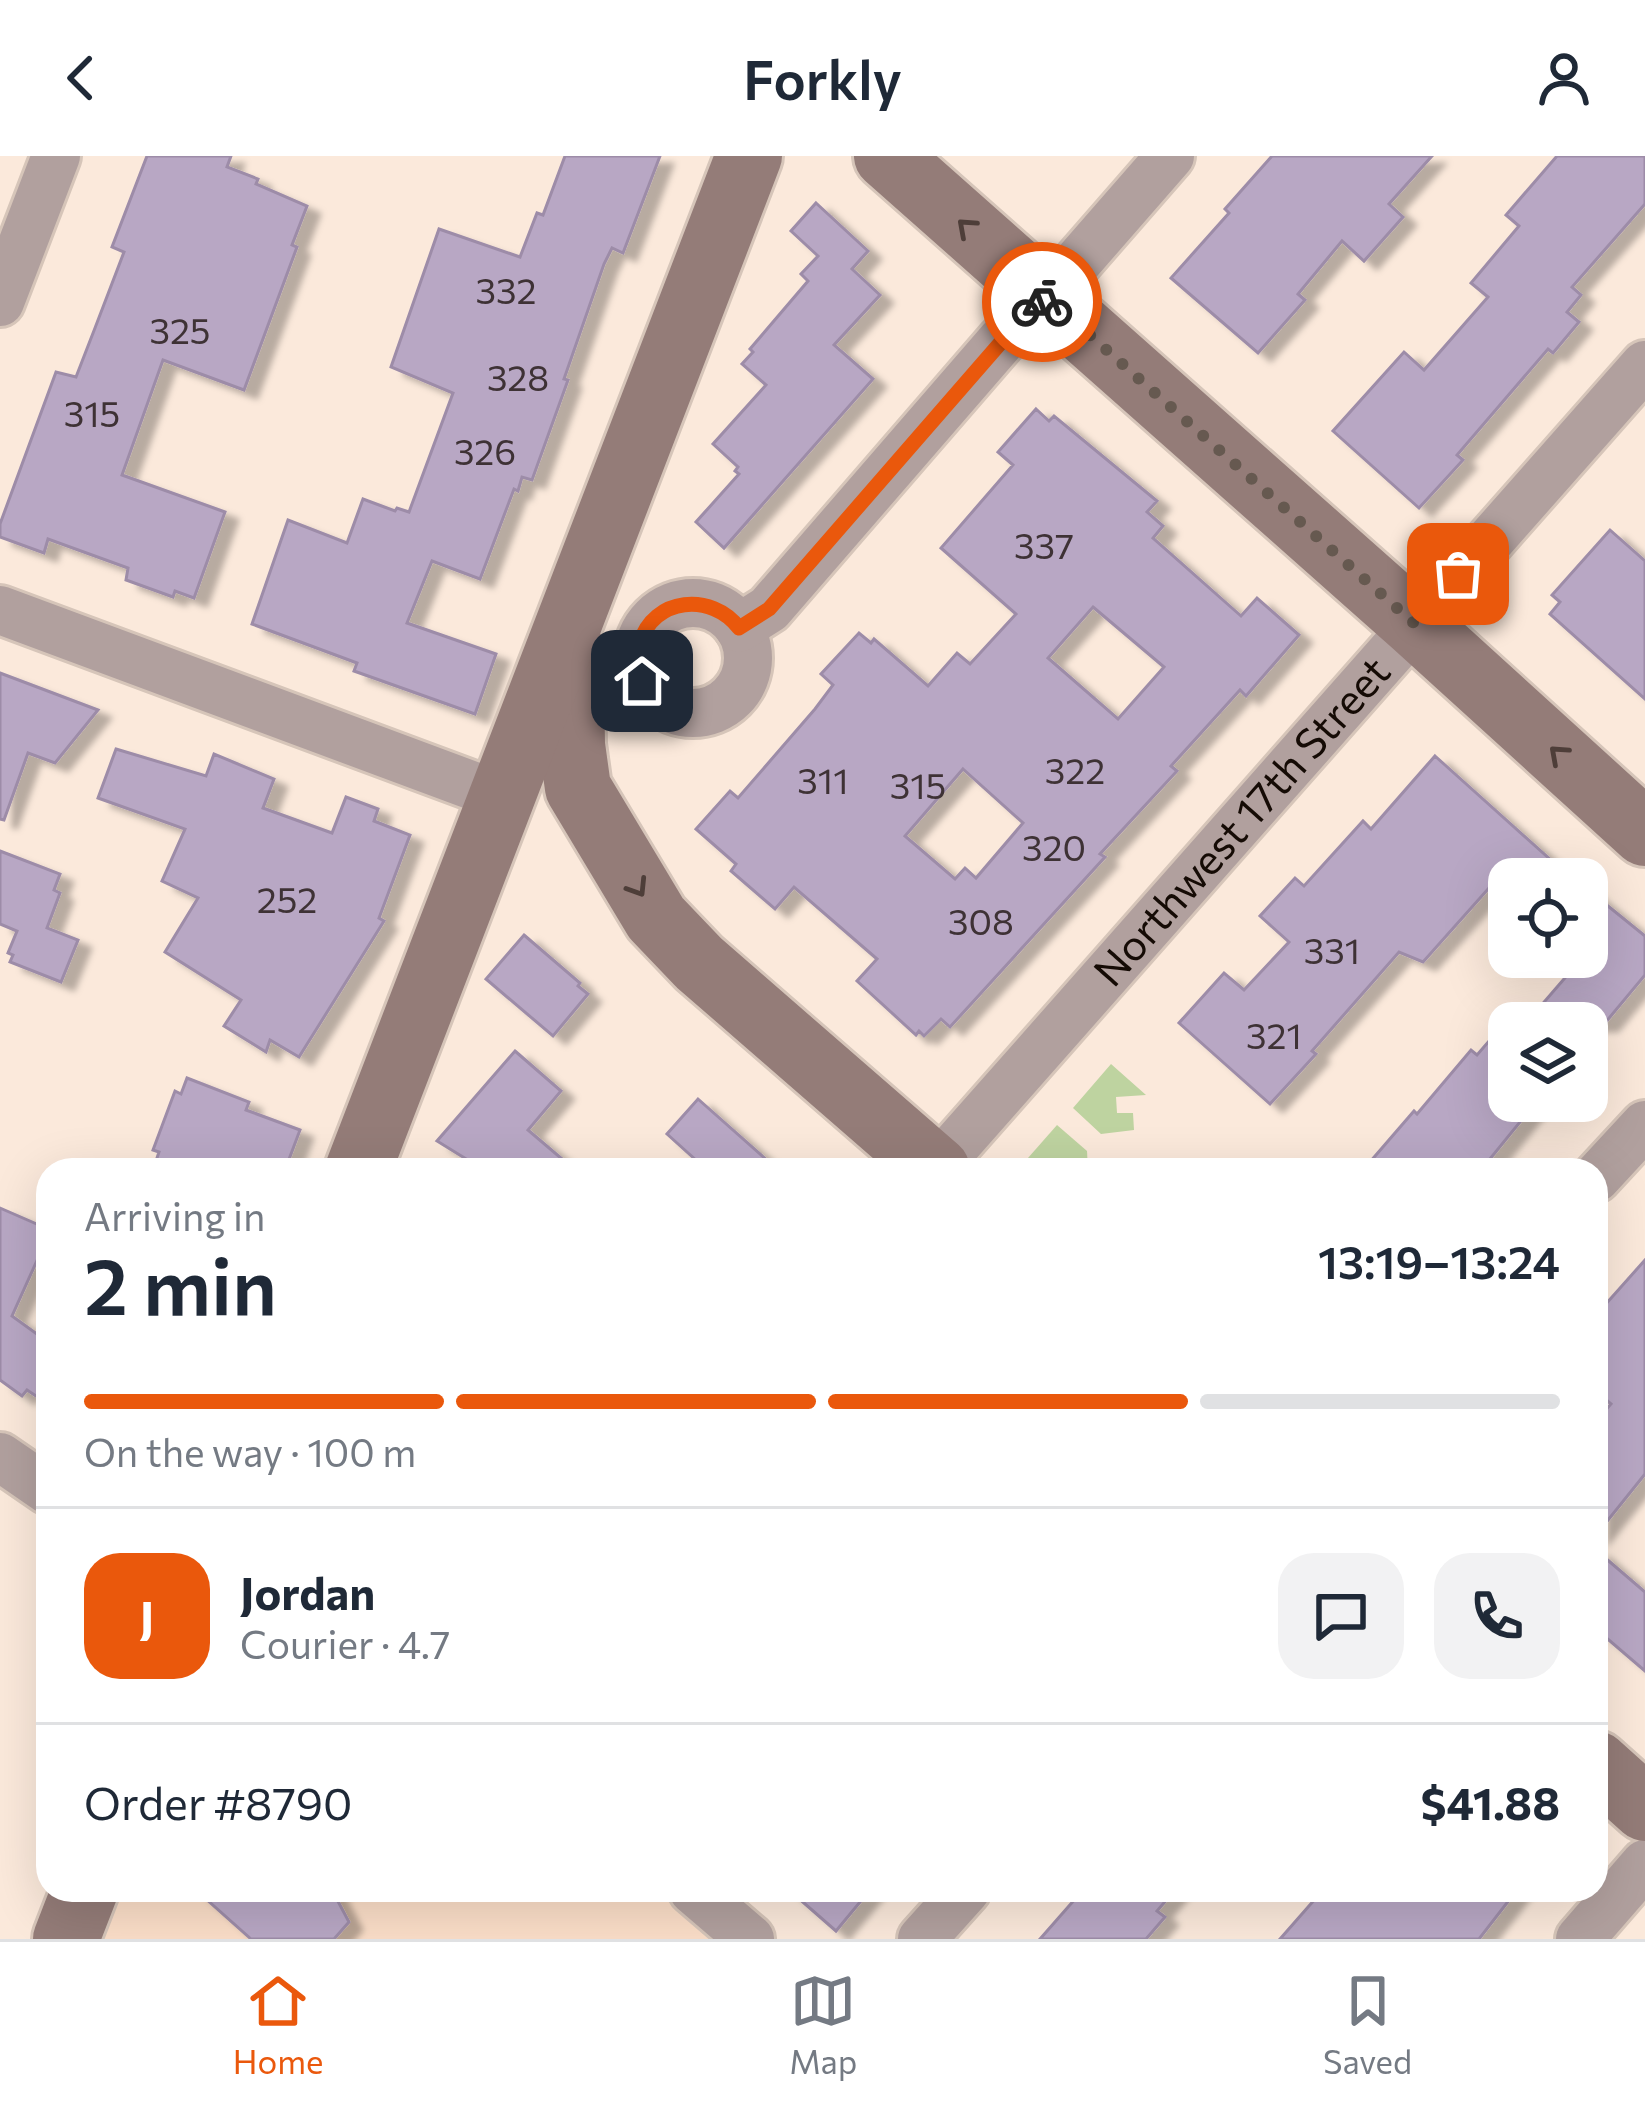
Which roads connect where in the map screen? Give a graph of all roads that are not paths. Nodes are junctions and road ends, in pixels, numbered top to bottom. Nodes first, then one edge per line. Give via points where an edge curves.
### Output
1 (56, 156) edge
2 (749, 156) edge
3 (886, 156) edge
4 (1170, 156) edge
5 (1047, 297) junction
6 (0, 302) edge
7 (1645, 365) edge
8 (587, 575) junction
9 (0, 610) edge
10 (1415, 624) junction
11 (739, 628) dead end
12 (578, 788) junction
13 (503, 797) junction
14 (1645, 833) edge
15 (1645, 1125) edge
16 (363, 1158) edge
17 (923, 1158) edge
18 (946, 1158) edge
19 (1608, 1165) edge
20 (0, 1457) edge
21 (36, 1482) edge
22 (1608, 1775) edge
23 (1645, 1808) edge
24 (1645, 1864) edge
25 (80, 1902) edge
26 (707, 1902) edge
27 (956, 1902) edge
28 (66, 1939) edge
29 (750, 1939) edge
30 (922, 1939) edge
31 (1580, 1939) edge

1 - 6 street
2 - 8 main road
5 -> 3 main road
4 - 5 street
5 - 10 main road
5 - 11 street via 769,609
7 - 10 street, Northwest 17th Street
8 - 12 main road via 571,681
8 - 13 main road
9 - 13 street
14 -> 10 main road
10 - 18 street, Northwest 17th Street
12 - 13 main road
12 -> 17 main road via 656,918
13 - 16 main road
15 - 19 street
20 - 21 street
22 - 23 main road
24 - 31 street
25 - 28 main road
26 - 29 street
27 - 30 street

